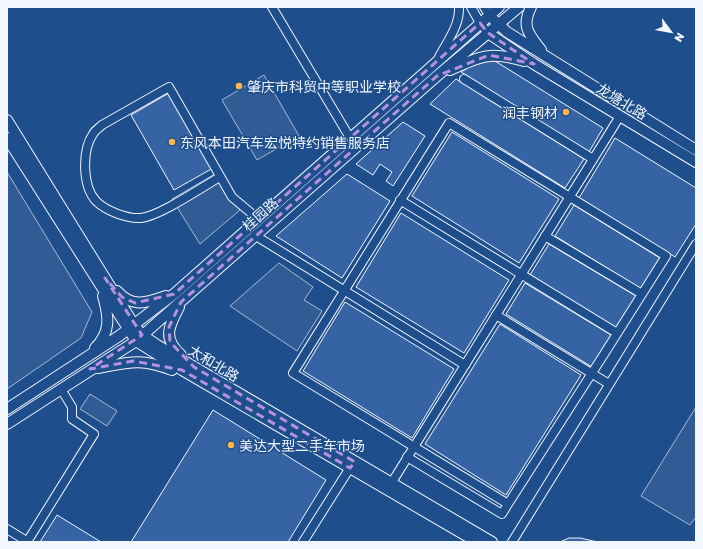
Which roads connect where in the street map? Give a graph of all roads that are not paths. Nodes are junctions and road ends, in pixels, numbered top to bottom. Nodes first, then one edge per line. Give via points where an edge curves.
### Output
1 (272, 7) edge
2 (459, 7) edge
3 (471, 7) edge
4 (499, 7) edge
5 (519, 7) edge
6 (531, 7) edge
7 (487, 11) edge
8 (480, 23) junction
9 (498, 24) junction
10 (488, 33) junction
11 (544, 55) junction
12 (435, 64) junction
13 (534, 64) junction
14 (437, 76) junction
15 (464, 79) dead end
16 (620, 116) junction
17 (7, 120) edge
18 (7, 138) edge
19 (351, 138) junction
20 (356, 148) junction
21 (696, 150) edge
22 (593, 159) junction
23 (696, 162) edge
24 (220, 177) junction
25 (569, 197) junction
26 (400, 200) junction
27 (258, 219) junction
28 (256, 236) junction
29 (545, 236) junction
30 (696, 244) edge
31 (521, 274) junction
32 (103, 283) junction
33 (344, 290) junction
34 (174, 294) junction
35 (642, 294) junction
36 (181, 302) junction
37 (496, 315) junction
38 (131, 327) junction
39 (617, 333) junction
40 (139, 338) junction
41 (84, 358) junction
42 (465, 365) junction
43 (194, 367) junction
44 (90, 369) junction
45 (182, 370) junction
46 (592, 373) junction
47 (609, 384) junction
48 (61, 389) junction
49 (7, 409) edge
50 (7, 424) edge
51 (414, 447) junction
52 (407, 457) junction
53 (352, 465) junction
54 (389, 486) junction
55 (508, 504) junction
56 (7, 529) edge
57 (28, 542) edge
58 (303, 542) edge
59 (478, 542) edge
60 (492, 542) edge
61 (512, 542) edge

1 - 19 street
2 - 12 street via 456,25
3 - 8 street
4 - 7 main road
5 - 9 main road, 桂园路
6 - 11 main road via 526,25
7 - 8 main road
7 - 9 main road, 龙塘北路
8 - 10 street
8 - 12 main road
9 - 10 main road, 桂园路
9 - 11 main road, 龙塘北路
10 - 13 main road
10 - 14 main road, 桂园路
11 - 21 main road, 龙塘北路
12 - 19 main road
13 - 14 main road via 512,57 489,55
13 - 16 main road, 龙塘北路
14 - 20 main road, 桂园路
15 - 22 street
16 - 22 street
16 - 23 main road, 龙塘北路
17 - 32 main road, 太和北路
18 - 32 main road, 太和北路
19 - 20 street
19 - 27 main road
20 - 28 main road, 桂园路
22 - 25 street
24 - 24 street via 169,87 102,125 93,134 85,161 86,178 96,201 112,212 126,217 142,218 158,212
24 - 27 street via 232,197
25 - 26 street via 449,123
25 - 29 street
25 - 35 street via 666,256
26 - 31 street
26 - 33 street
27 - 34 main road
28 - 33 street
28 - 36 main road, 桂园路
29 - 31 street
29 - 35 street
30 - 47 street
31 - 37 street
31 - 39 street
32 - 34 main road via 128,301 148,302
32 - 38 main road, 太和北路
32 - 41 main road via 108,313 107,327 99,344
33 - 42 street
33 - 51 street via 293,373
34 - 38 main road
35 - 39 street
36 - 40 main road, 桂园路
36 - 43 main road via 169,327 168,335 174,350
37 - 42 street
37 - 46 street
38 - 40 main road, 太和北路
38 - 41 main road
39 - 46 street
40 - 43 main road, 太和北路
40 - 44 main road, 桂园路
40 - 45 main road, 太和北路
41 - 49 main road
42 - 51 street
43 - 53 main road, 太和北路
44 - 45 main road via 133,361
44 - 48 main road, 桂园路
45 - 53 main road, 太和北路
46 - 47 street
46 - 55 street
47 - 61 street
48 - 50 main road, 桂园路
48 - 57 street via 72,407 72,419 94,434
51 - 52 street
51 - 55 street
52 - 54 street
52 - 55 street via 502,514
53 - 54 main road, 太和北路
53 - 58 street
54 - 59 main road, 太和北路
54 - 60 main road, 太和北路
56 - 57 street

